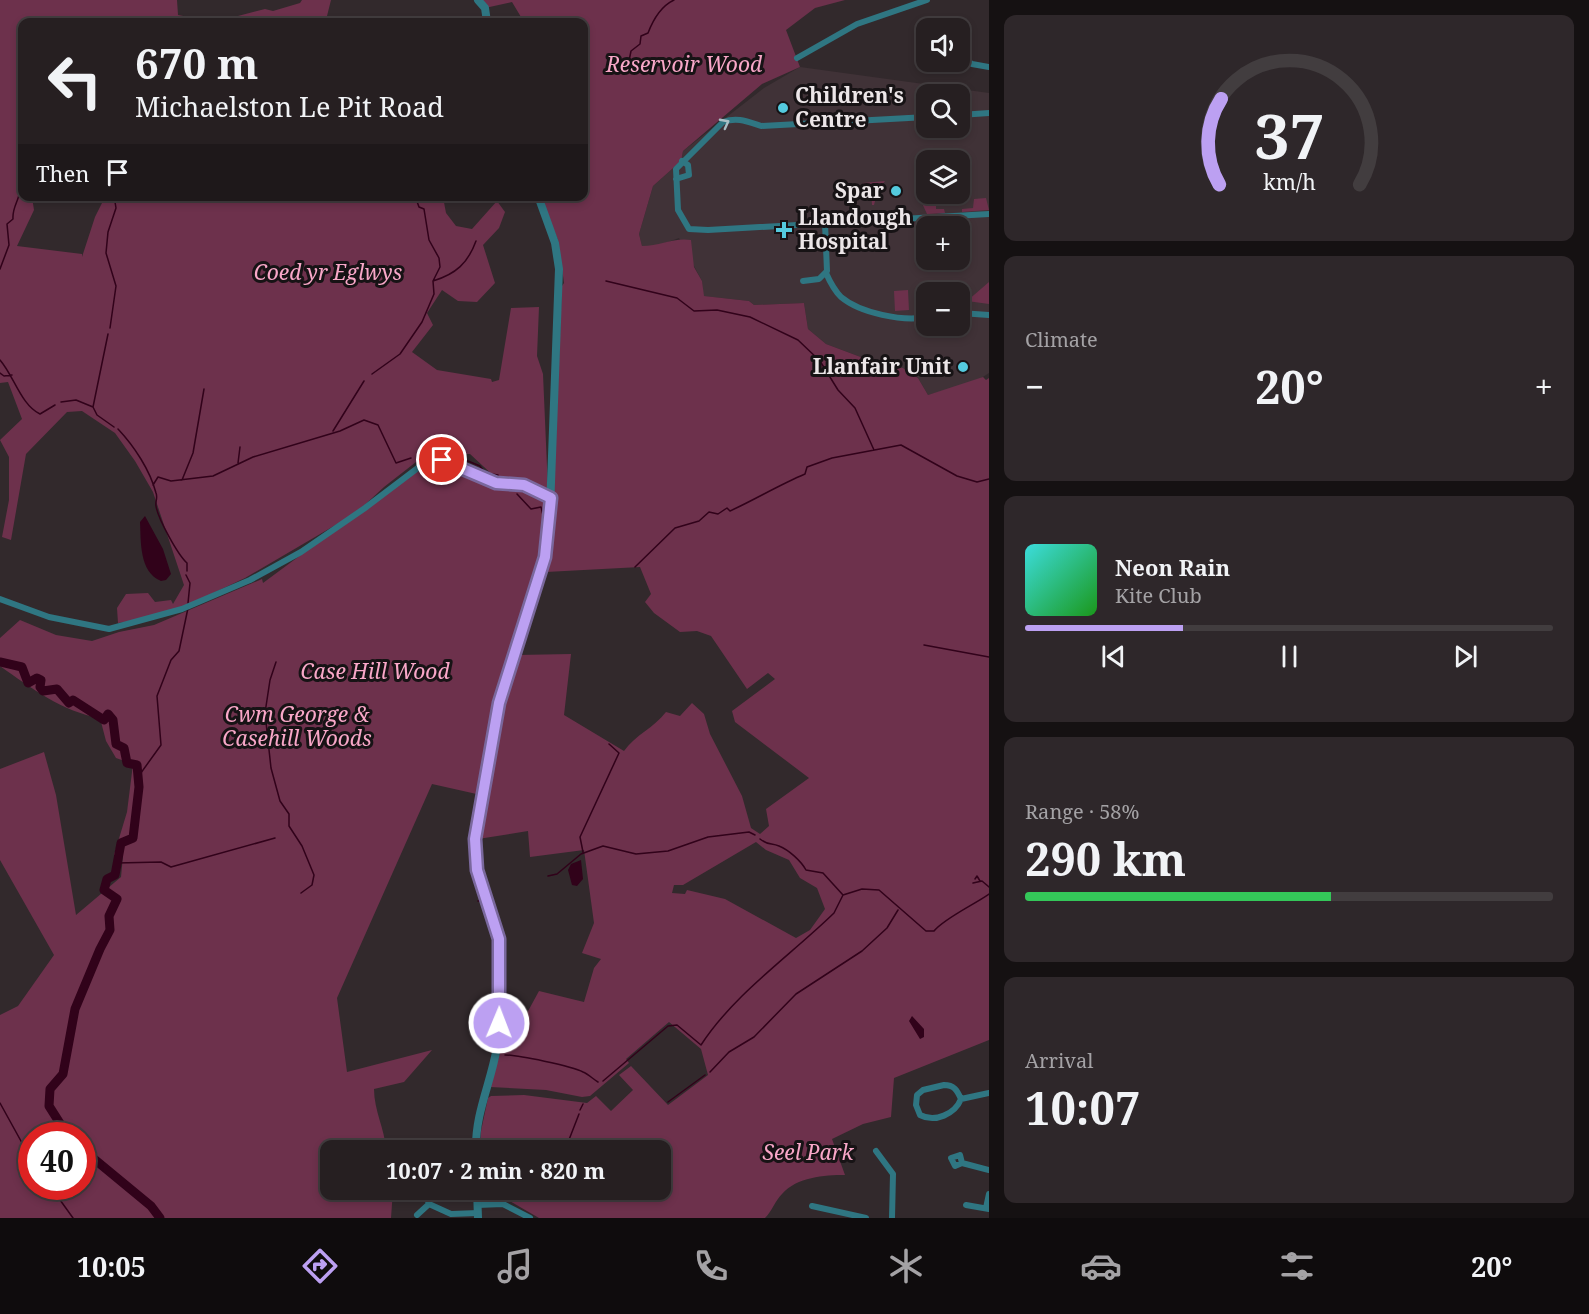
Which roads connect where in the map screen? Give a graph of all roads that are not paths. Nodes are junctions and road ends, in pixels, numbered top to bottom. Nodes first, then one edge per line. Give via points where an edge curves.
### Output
1 (478, 0) edge
2 (927, 0) edge
3 (487, 18) edge
4 (797, 58) dead end
5 (970, 63) edge
6 (989, 67) edge
7 (989, 114) edge
8 (970, 115) edge
9 (916, 118) edge
10 (682, 161) junction
11 (676, 179) junction
12 (540, 201) edge
13 (989, 214) edge
14 (825, 223) junction
15 (826, 273) junction
16 (802, 281) dead end
17 (970, 314) edge
18 (989, 315) edge
19 (916, 317) edge
20 (551, 498) junction
21 (0, 599) edge
22 (989, 1093) edge
23 (961, 1099) junction
24 (477, 1140) edge
25 (876, 1151) dead end
26 (962, 1163) dead end
27 (989, 1170) edge
28 (989, 1194) edge
29 (428, 1200) edge
30 (429, 1204) junction
31 (966, 1205) dead end
32 (812, 1206) dead end
33 (987, 1208) edge
34 (478, 1212) edge
35 (417, 1215) dead end
36 (530, 1218) edge
37 (866, 1218) edge
38 (892, 1218) edge

1 - 3 street
2 - 4 street via 857,24
5 - 6 street
7 - 8 street
10 -> 9 street via 723,122 736,118 761,126
10 - 11 street via 676,168
10 - 11 street via 688,165 689,175
11 - 14 street via 678,210 689,229
12 - 20 street via 555,243 559,269
13 - 14 street
14 - 15 street
15 - 16 street via 819,279
15 - 19 street via 837,292 849,302 896,318
17 - 18 street
20 - 21 street via 524,485 496,483 442,460 423,464 301,552 250,580 182,609 109,628 49,617
20 - 24 street via 545,557 499,703 475,839 475,859 499,939 501,968 497,1048 478,1117
22 - 23 street
23 - 23 street via 950,1114 927,1119 915,1105 923,1090 944,1085 951,1085
25 - 38 street via 893,1174
26 - 27 street
28 - 33 street
29 - 30 street
30 - 34 street via 451,1214
30 - 35 street
31 - 33 street
32 - 37 street
34 - 36 street via 503,1204

